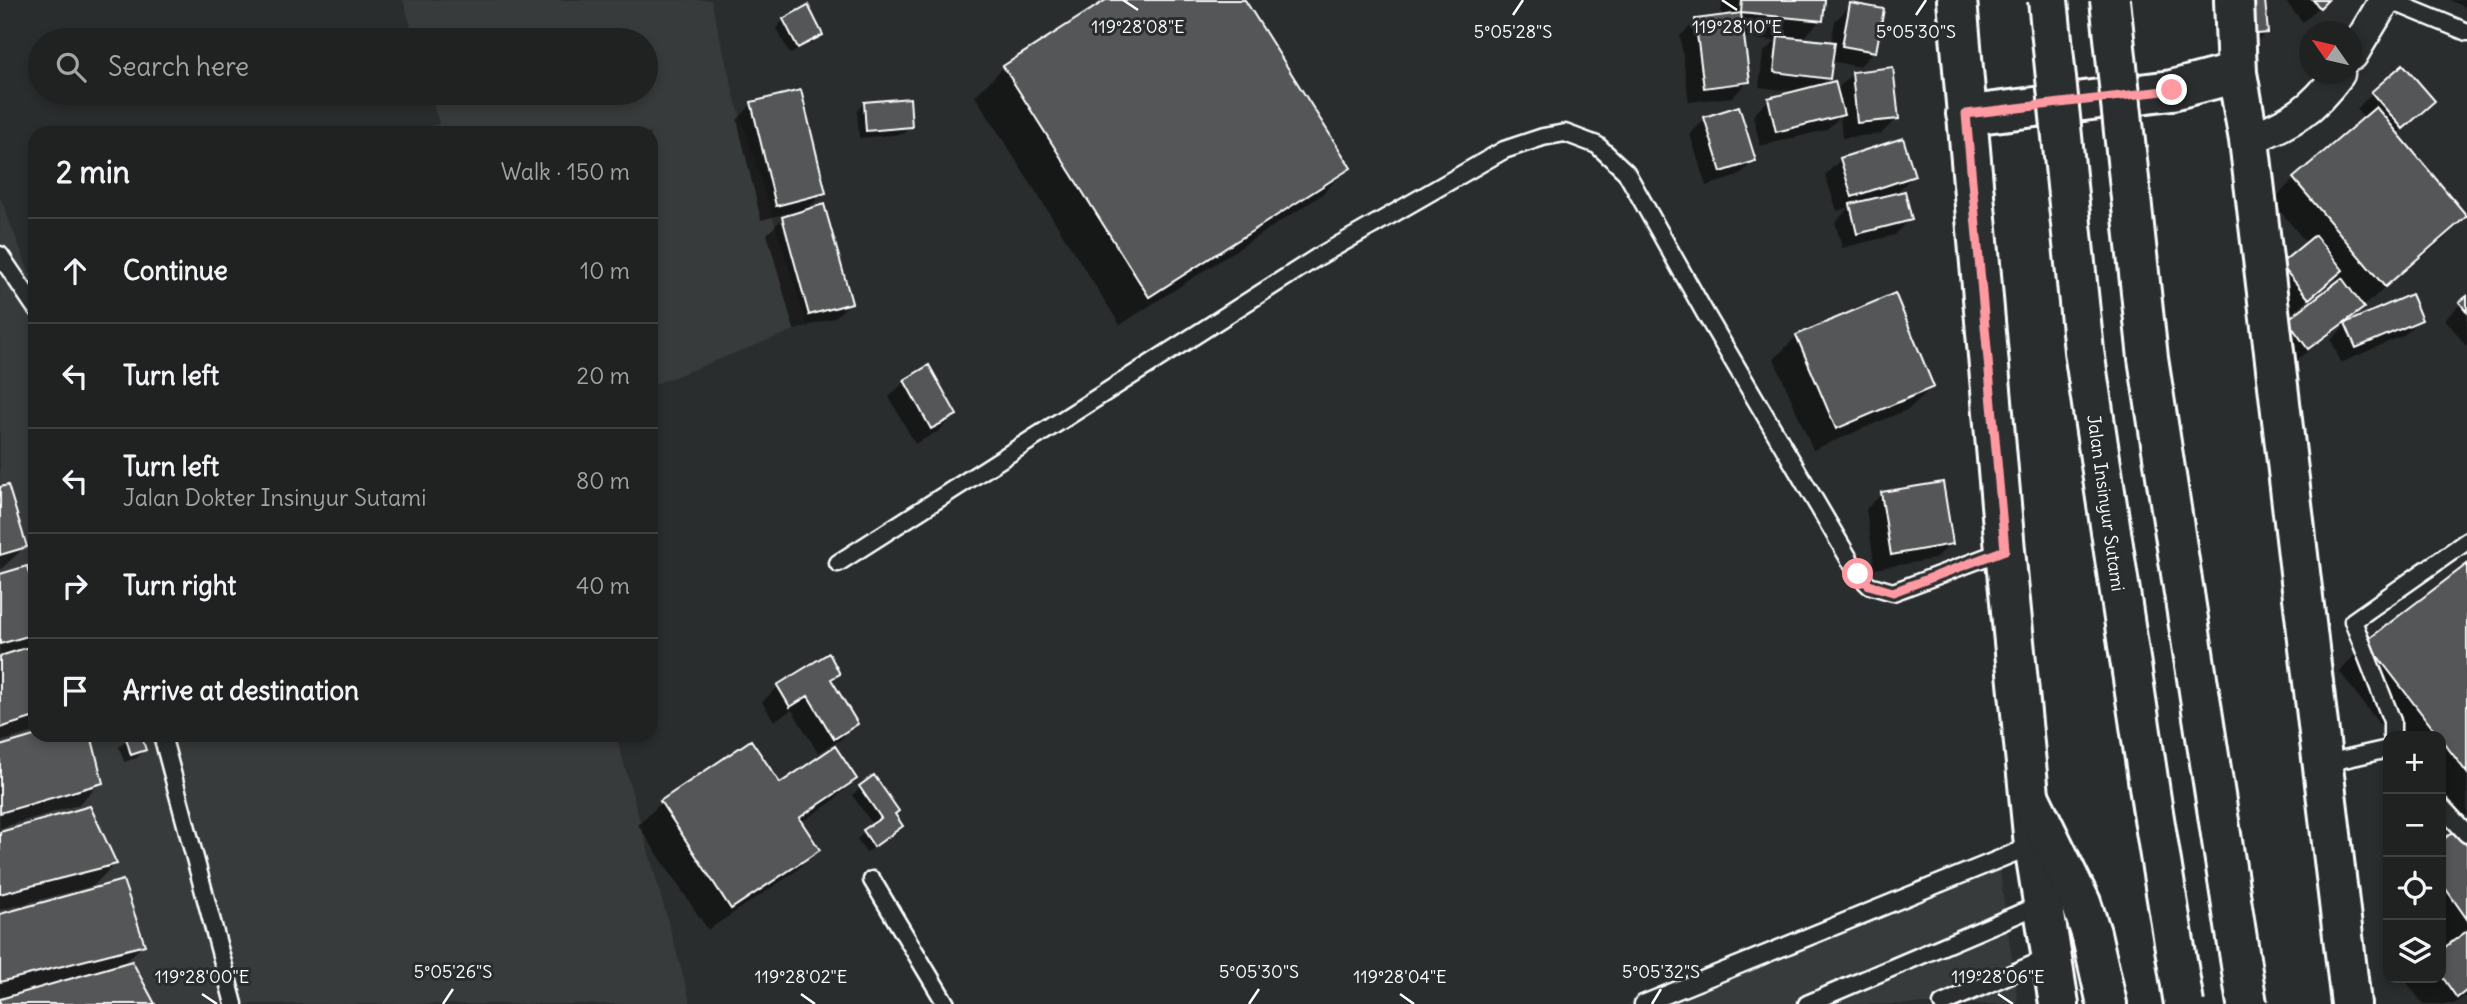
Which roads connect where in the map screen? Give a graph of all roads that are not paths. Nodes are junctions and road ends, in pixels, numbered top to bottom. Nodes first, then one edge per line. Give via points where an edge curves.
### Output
1 (1957, 0) edge
2 (2048, 0) edge
3 (2110, 0) edge
4 (2234, 0) edge
5 (2387, 0) edge
6 (2467, 32) edge
7 (2362, 38) edge
8 (2237, 73) junction
9 (2331, 84) edge
10 (1966, 114) junction
11 (2249, 140) junction
12 (0, 254) edge
13 (28, 296) edge
14 (2467, 541) edge
15 (2005, 550) junction
16 (838, 564) dead end
17 (2392, 731) edge
18 (164, 742) edge
19 (2383, 750) edge
20 (2322, 764) junction
21 (2030, 798) junction
22 (2446, 811) edge
23 (2467, 834) edge
24 (2034, 845) junction
25 (872, 880) dead end
26 (2044, 903) junction
27 (2053, 956) junction
28 (234, 1004) edge
29 (946, 1004) edge
30 (1643, 1004) edge
31 (1807, 1004) edge
32 (1942, 1004) edge
33 (2059, 1004) edge
34 (2107, 1004) edge
35 (2184, 1004) edge
36 (2247, 1004) edge
37 (2351, 1004) edge

1 - 10 main road
2 - 35 main road, Jalan Insinyur Sutami, bridge via 2084,351
3 - 36 main road, bridge via 2148,358
4 - 8 main road
5 - 6 lane
5 - 7 street
8 - 10 main road via 2172,90
8 - 11 main road
9 - 11 street via 2294,120
10 - 15 main road
11 - 20 main road
12 - 13 lane
14 - 17 lane via 2353,621
15 - 16 lane via 1893,592 1869,585 1858,574 1626,172 1597,145 1565,133 1504,150 1316,258
15 - 21 main road
18 - 28 lane
19 - 20 lane
20 - 37 main road
21 - 24 main road
21 - 34 main road via 2081,902
22 - 23 lane
24 - 26 main road
24 - 30 lane
25 - 29 lane
26 - 27 main road
26 - 31 lane
27 - 32 lane
27 - 33 main road

